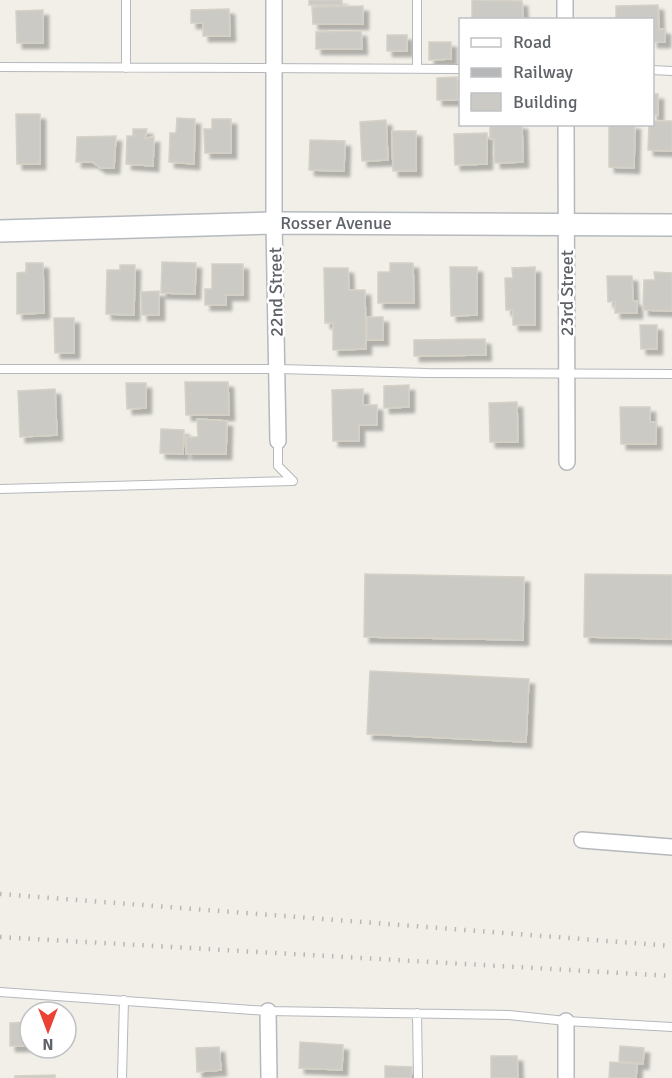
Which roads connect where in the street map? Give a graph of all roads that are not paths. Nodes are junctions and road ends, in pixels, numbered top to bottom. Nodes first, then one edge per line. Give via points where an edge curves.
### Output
1 (126, 0) edge
2 (274, 0) edge
3 (417, 0) edge
4 (565, 0) edge
5 (565, 18) edge
6 (0, 67) edge
7 (273, 67) junction
8 (126, 68) junction
9 (417, 69) junction
10 (459, 69) edge
11 (654, 70) edge
12 (672, 70) edge
13 (566, 126) edge
14 (274, 223) junction
15 (567, 225) junction
16 (672, 225) edge
17 (0, 231) edge
18 (0, 369) edge
19 (278, 369) junction
20 (567, 374) junction
21 (672, 374) edge
22 (278, 441) joint
23 (567, 462) dead end
24 (0, 489) edge
25 (582, 840) dead end
26 (672, 847) edge
27 (0, 992) edge
28 (124, 1000) junction
29 (268, 1011) junction
30 (417, 1013) junction
31 (566, 1021) junction
32 (672, 1027) edge
33 (122, 1078) edge
34 (269, 1078) edge
35 (418, 1078) edge
36 (566, 1078) edge

1 - 8 lane
2 - 7 street, 22nd Street
3 - 9 lane
4 - 5 street
6 - 8 lane
7 - 8 lane
7 - 9 lane
7 - 14 street, 22nd Street
9 - 10 lane
11 - 12 lane
13 - 15 street, 23rd Street
14 - 15 street, Rosser Avenue
14 - 17 street, Rosser Avenue
14 - 19 street, 22nd Street
15 - 16 street, Rosser Avenue
15 - 20 street, 23rd Street
18 - 19 lane
19 - 20 lane
19 - 22 street, 22nd Street
20 - 21 lane
20 - 23 street, 23rd Street
22 - 24 lane via 278,466 293,481
25 - 26 street
27 - 28 lane
28 - 29 lane
28 - 33 lane
29 - 30 lane
29 - 34 street
30 - 31 lane
30 - 35 lane
31 - 32 lane
31 - 36 street

